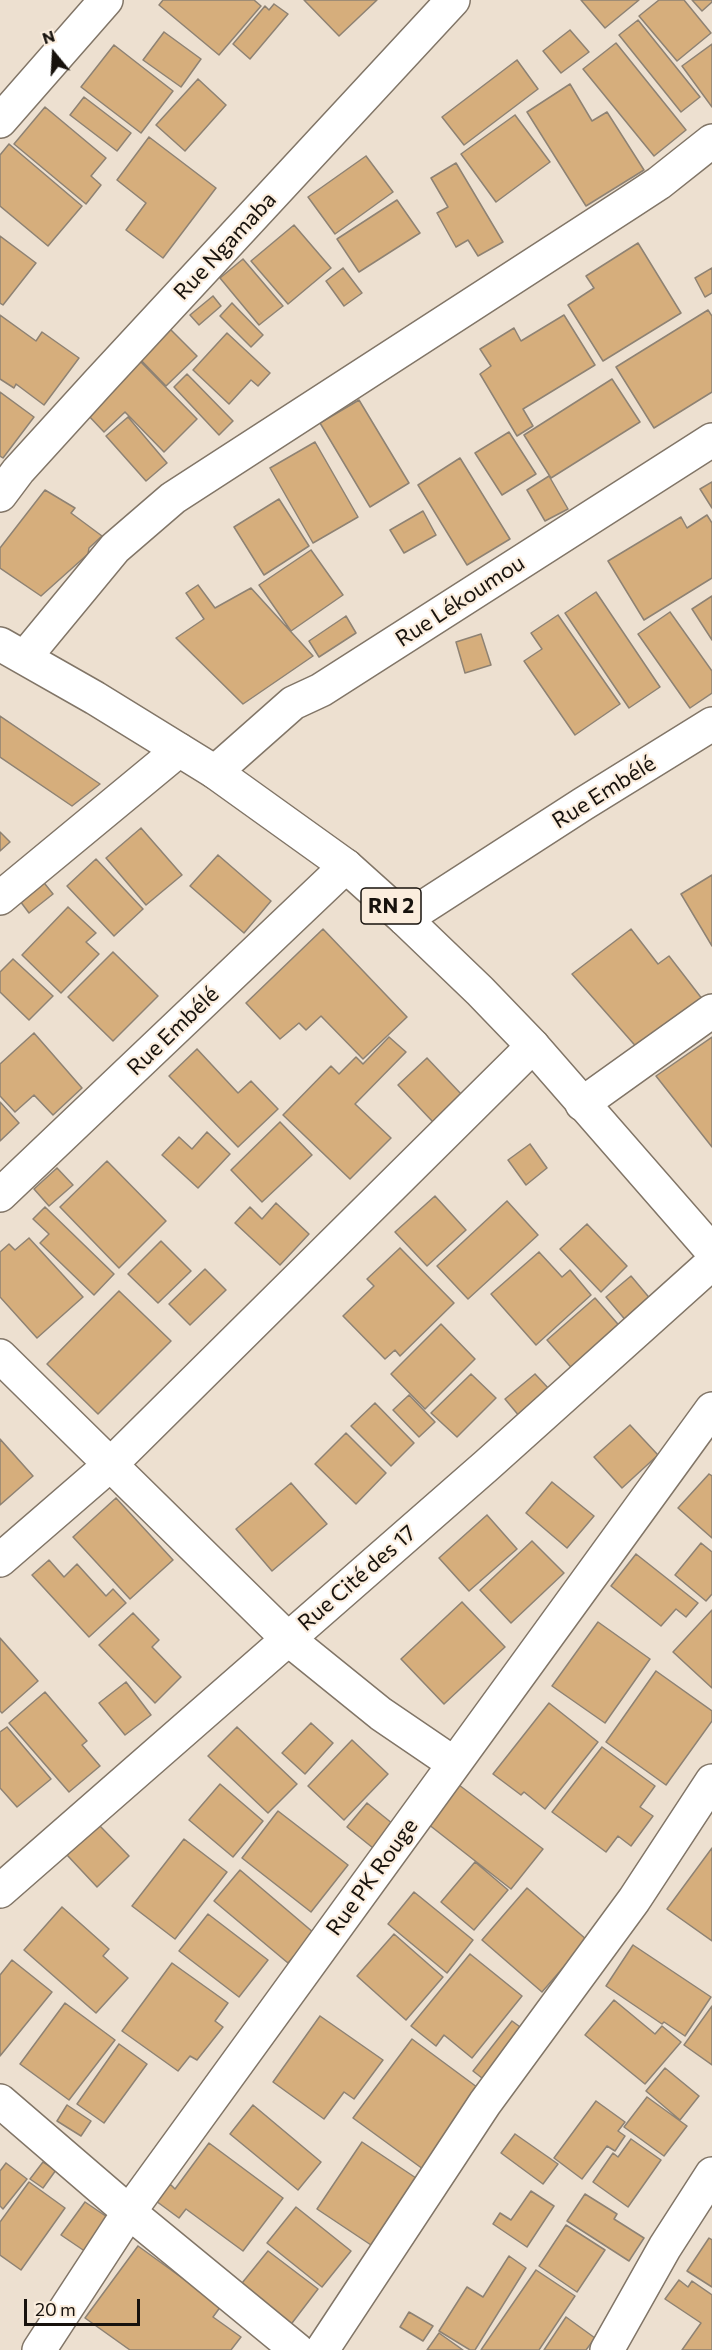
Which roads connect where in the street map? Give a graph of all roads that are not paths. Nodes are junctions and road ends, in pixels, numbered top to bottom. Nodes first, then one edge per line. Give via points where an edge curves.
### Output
1 (106, 0) edge
2 (453, 0) edge
3 (0, 121) edge
4 (712, 141) edge
5 (712, 440) edge
6 (0, 495) edge
7 (13, 651) edge
8 (712, 724) edge
9 (179, 750) junction
10 (215, 772) junction
11 (346, 866) junction
12 (0, 898) edge
13 (405, 919) junction
14 (712, 1011) edge
15 (533, 1046) junction
16 (582, 1104) junction
17 (0, 1195) edge
18 (712, 1251) edge
19 (712, 1263) edge
20 (0, 1356) edge
21 (712, 1409) edge
22 (111, 1464) junction
23 (0, 1560) edge
24 (287, 1638) junction
25 (453, 1763) junction
26 (712, 1781) edge
27 (0, 1892) edge
28 (0, 2101) edge
29 (712, 2174) edge
30 (129, 2212) junction
31 (39, 2350) edge
32 (297, 2350) edge
33 (322, 2350) edge
34 (607, 2350) edge

1 - 3 main road
2 - 6 main road, Rue Ngamaba via 99,382
4 - 7 main road via 659,183 173,498 115,548
5 - 10 main road, Rue Lékoumou via 321,690 293,704
7 - 9 main road, RN 2
8 - 13 main road, Rue Embélé
9 - 10 main road, RN 2
9 - 12 main road
10 - 11 main road, RN 2
11 - 13 main road, RN 2
11 - 17 main road, Rue Embélé
13 - 15 main road, RN 2
14 - 16 main road
15 - 16 main road, RN 2
15 - 22 main road
16 - 18 main road, RN 2
19 - 24 main road, Rue Cité des 17
20 - 22 main road
21 - 25 main road, Rue PK Rouge
22 - 23 main road
22 - 24 main road
24 - 25 main road via 381,1714
24 - 27 main road, Rue Cité des 17
25 - 30 main road, Rue PK Rouge
26 - 33 main road via 634,1900 485,2103
28 - 30 main road
29 - 34 main road
30 - 31 main road, Rue PK Rouge
30 - 32 main road

